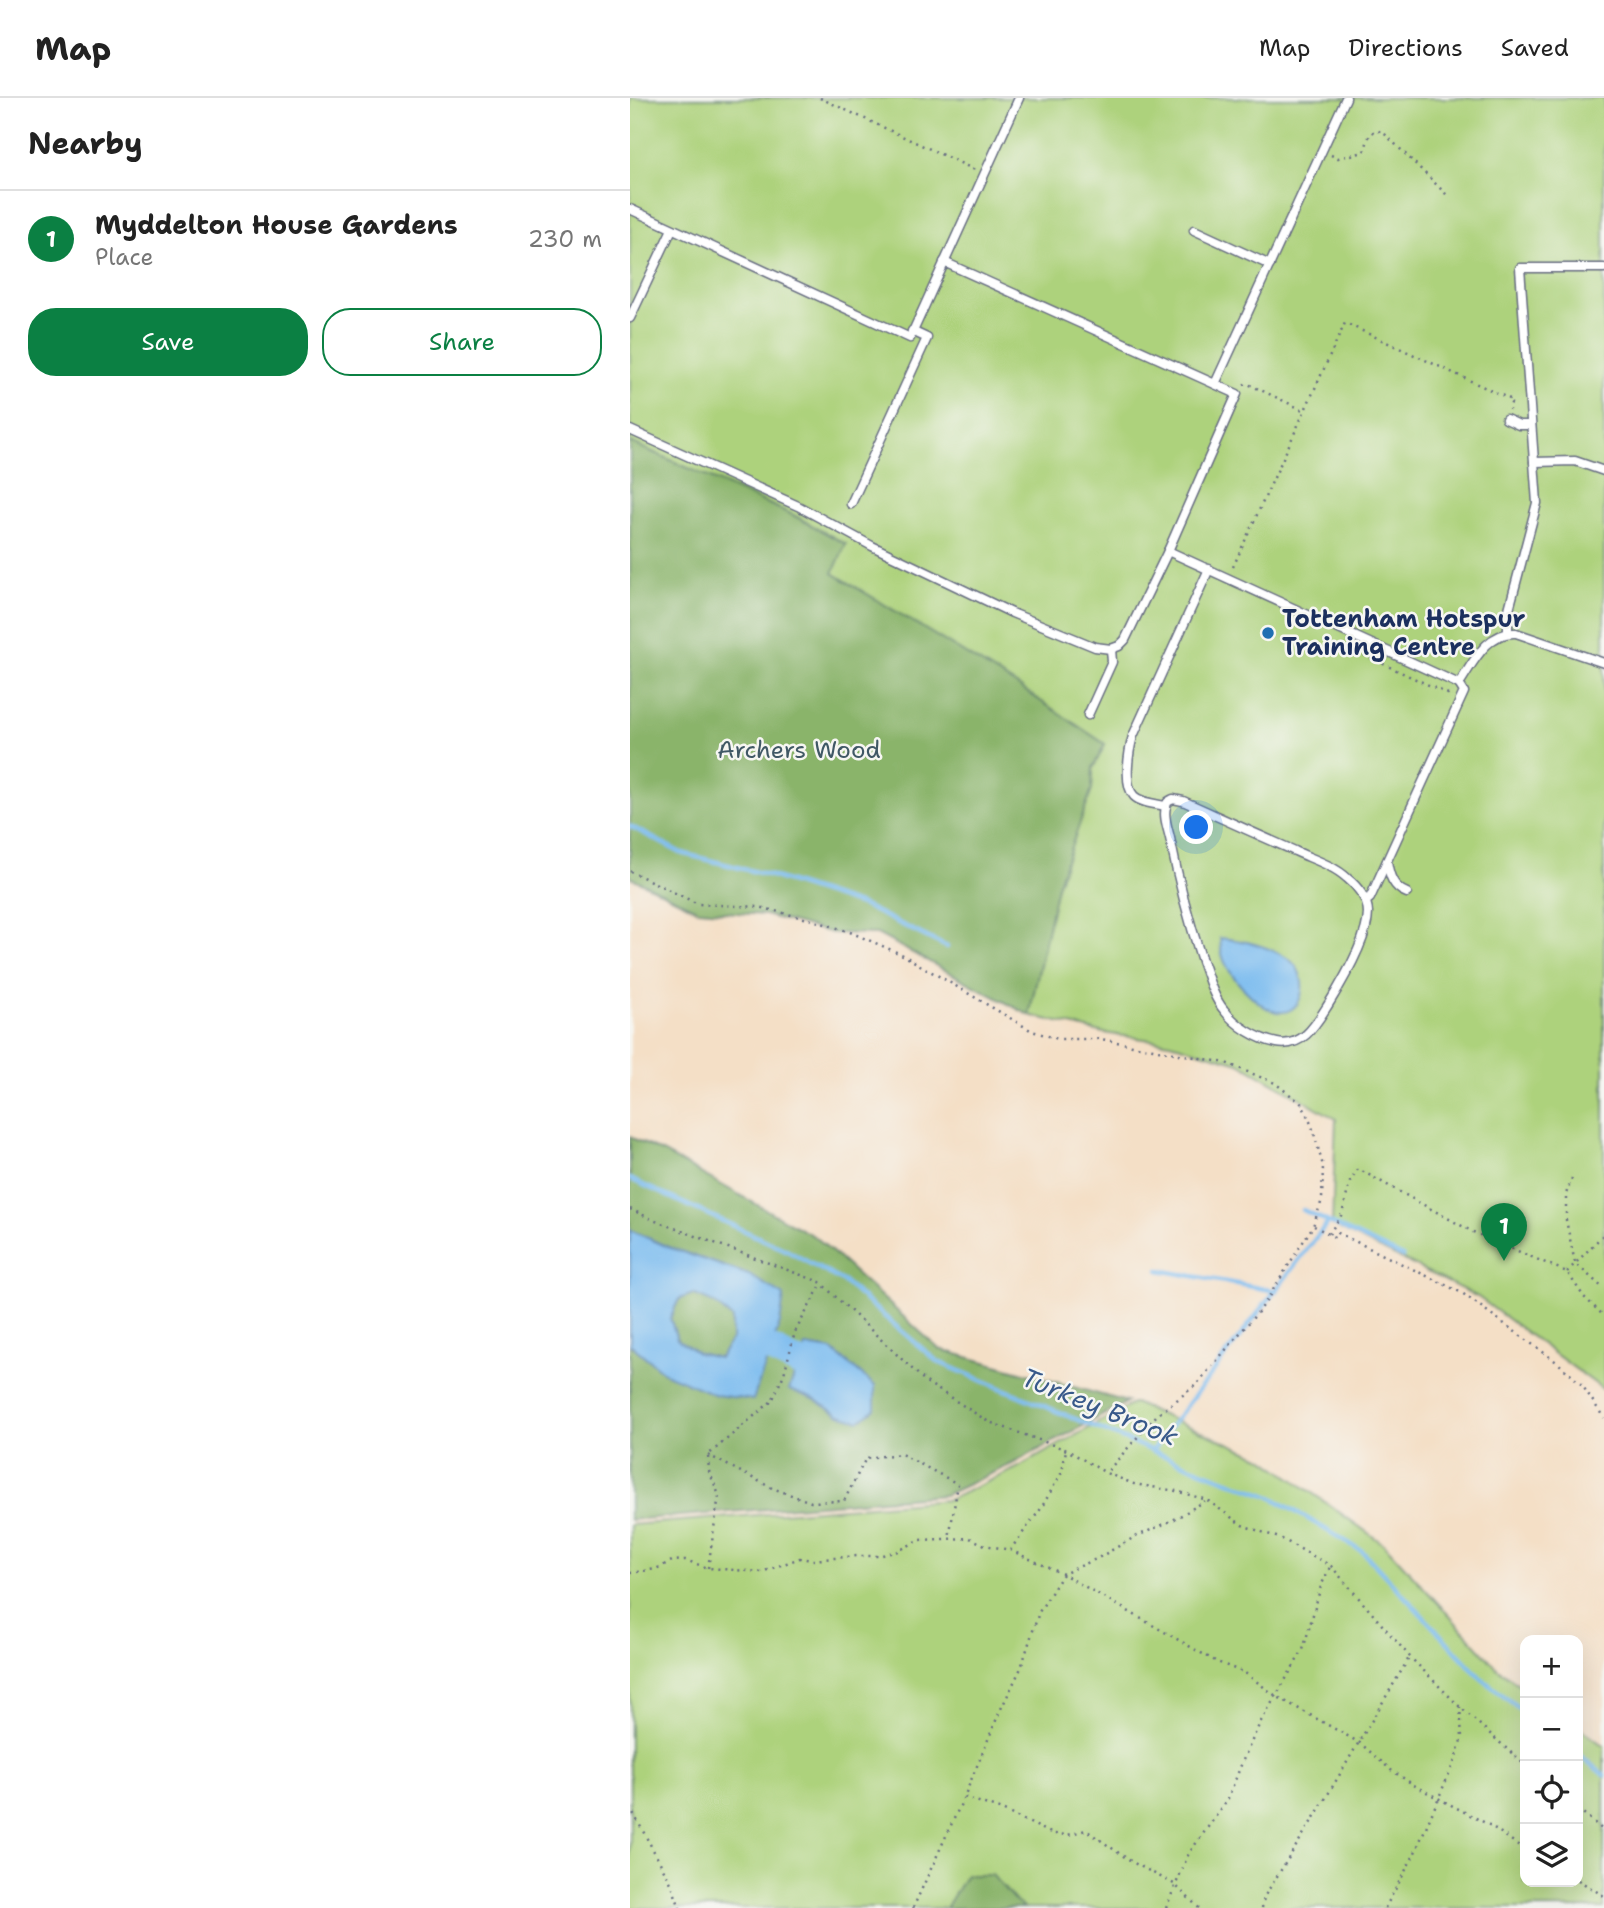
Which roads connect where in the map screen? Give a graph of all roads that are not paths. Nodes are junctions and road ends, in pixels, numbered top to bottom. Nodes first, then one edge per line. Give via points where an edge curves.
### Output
1 (1019, 98) edge
2 (1346, 98) edge
3 (630, 209) edge
4 (672, 229) junction
5 (1194, 230) dead end
6 (944, 262) junction
7 (1270, 265) junction
8 (1604, 268) edge
9 (630, 318) edge
10 (912, 331) junction
11 (1215, 384) junction
12 (1506, 419) road end
13 (1531, 425) junction
14 (630, 430) edge
15 (1534, 462) junction
16 (1604, 471) edge
17 (851, 504) dead end
18 (1168, 551) junction
19 (1209, 569) junction
20 (1508, 632) junction
21 (1111, 649) junction
22 (1604, 663) edge
23 (1456, 683) junction
24 (1088, 715) dead end
25 (1166, 806) junction
26 (1387, 862) junction
27 (1406, 893) dead end
28 (1366, 901) junction

1 - 6 lane
2 - 7 lane
3 - 4 lane
4 - 9 lane
4 - 10 lane via 909,338
5 - 7 lane
6 - 10 lane
6 - 11 lane
7 - 11 lane
8 - 13 lane via 1520,268
10 - 17 lane via 927,338
11 - 18 lane via 1237,394
12 - 13 lane
13 - 15 lane
14 - 21 lane via 798,506 1012,613 1095,647
15 - 16 lane via 1575,461
15 - 20 lane via 1537,503 1508,613
18 - 19 lane
18 - 21 lane via 1125,640
19 - 23 lane
19 - 25 lane via 1130,745 1132,794
20 - 22 lane
20 - 23 lane via 1493,639
21 - 24 lane via 1112,662
23 - 26 lane via 1464,692
25 - 28 lane via 1173,799 1183,801 1337,871
25 - 28 lane via 1184,901 1206,973 1223,1009 1255,1035 1284,1045 1308,1034 1357,950 1366,927
26 - 27 lane via 1395,885
26 - 28 lane

